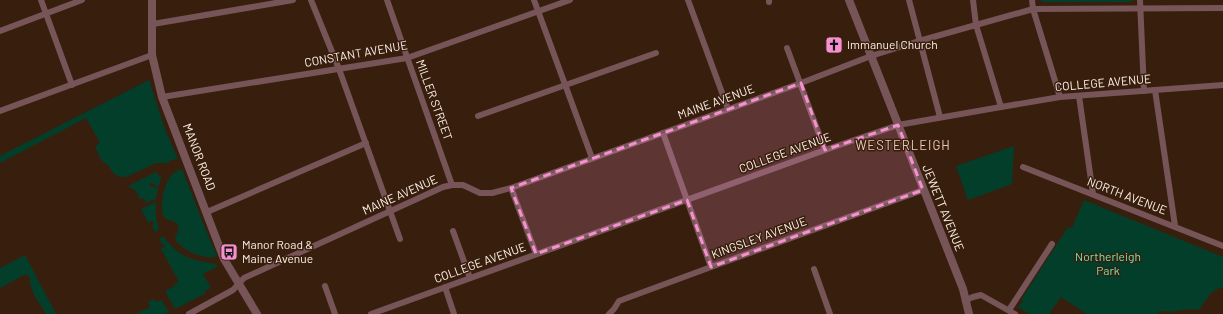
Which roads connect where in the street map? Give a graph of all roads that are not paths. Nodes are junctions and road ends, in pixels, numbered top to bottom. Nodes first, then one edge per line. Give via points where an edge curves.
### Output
1 (41, 0) edge
2 (82, 0) edge
3 (152, 0) edge
4 (293, 0) edge
5 (311, 0) edge
6 (387, 0) edge
7 (534, 0) edge
8 (570, 0) edge
9 (688, 0) edge
10 (849, 0) edge
11 (909, 0) edge
12 (973, 0) edge
13 (1032, 0) edge
14 (1140, 0) edge
15 (1140, 8) junction
16 (1223, 8) edge
17 (1033, 9) junction
18 (538, 11) junction
19 (46, 14) junction
20 (153, 24) junction
21 (976, 25) junction
22 (0, 30) edge
23 (919, 41) junction
24 (787, 48) dead end
25 (656, 53) dead end
26 (152, 55) junction
27 (871, 56) junction
28 (407, 58) junction
29 (339, 69) junction
30 (800, 83) junction
31 (72, 85) junction
32 (1223, 85) edge
33 (565, 86) junction
34 (1155, 90) junction
35 (1144, 91) junction
36 (1080, 96) junction
37 (162, 97) junction
38 (1060, 97) junction
39 (1001, 107) junction
40 (728, 109) junction
41 (0, 111) edge
42 (478, 116) dead end
43 (940, 117) junction
44 (898, 125) junction
45 (663, 133) junction
46 (366, 143) junction
47 (825, 150) junction
48 (592, 158) junction
49 (1023, 167) dead end
50 (452, 185) junction
51 (511, 188) junction
52 (923, 190) junction
53 (1093, 194) junction
54 (687, 200) junction
55 (389, 211) junction
56 (207, 212) junction
57 (1175, 226) junction
58 (453, 231) dead end
59 (400, 239) dead end
60 (1052, 244) dead end
61 (1223, 246) edge
62 (536, 254) junction
63 (711, 267) junction
64 (814, 269) dead end
65 (470, 278) junction
66 (239, 283) junction
67 (324, 286) dead end
68 (444, 287) junction
69 (966, 300) junction
70 (1012, 312) edge
71 (189, 314) edge
72 (257, 314) edge
73 (335, 314) edge
74 (371, 314) edge
75 (454, 314) edge
76 (609, 314) edge
77 (830, 314) edge
78 (969, 314) edge

1 - 19 street
2 - 19 street
3 - 20 street, MANOR ROAD
4 - 20 street
5 - 29 street
6 - 28 street, MILLER STREET
7 - 18 street
8 - 18 street, CONSTANT AVENUE
9 - 40 street
10 - 27 street, JEWETT AVENUE
11 - 23 street
12 - 21 street
13 - 17 street
14 - 15 street
15 - 16 street, MAINE AVENUE
15 - 17 street, MAINE AVENUE
15 - 35 street
17 - 21 street, MAINE AVENUE
17 - 38 street
18 - 28 street, CONSTANT AVENUE
18 - 33 street
19 - 22 street
19 - 31 street
20 - 26 street, MANOR ROAD
21 - 23 street, MAINE AVENUE
21 - 39 street
23 - 27 street, MAINE AVENUE
23 - 43 street
24 - 30 street
25 - 33 street
26 - 31 street
26 - 37 street, MANOR ROAD
27 - 30 street, MAINE AVENUE
27 - 44 street, JEWETT AVENUE
28 - 29 street, CONSTANT AVENUE
28 - 50 street, MILLER STREET
29 - 37 street, CONSTANT AVENUE
29 - 46 street
30 - 40 street, MAINE AVENUE
30 - 47 street
31 - 41 street
32 - 34 street, COLLEGE AVENUE
33 - 42 street
33 - 48 street
34 - 35 street, COLLEGE AVENUE
34 - 57 street
35 - 36 street, COLLEGE AVENUE
36 - 38 street, COLLEGE AVENUE
36 - 53 street
37 - 56 street, MANOR ROAD
38 - 39 street, COLLEGE AVENUE
39 - 43 street, COLLEGE AVENUE
40 - 45 street, MAINE AVENUE
43 - 44 street, COLLEGE AVENUE
44 - 47 street, COLLEGE AVENUE
44 - 52 street, JEWETT AVENUE
45 - 48 street, MAINE AVENUE
45 - 54 street
46 - 55 street
46 - 56 street
47 - 54 street, COLLEGE AVENUE
48 - 51 street, MAINE AVENUE
49 - 53 street, NORTH AVENUE
50 - 51 street, MAINE AVENUE via 463,185 480,194
50 - 55 street, MAINE AVENUE
51 - 62 street
52 - 63 street, KINGSLEY AVENUE
52 - 69 street, JEWETT AVENUE
53 - 57 street, NORTH AVENUE
54 - 62 street, COLLEGE AVENUE
54 - 63 street
55 - 59 street
55 - 66 street, MAINE AVENUE via 244,278
56 - 66 street, MANOR ROAD via 224,259
57 - 61 street, NORTH AVENUE
58 - 65 street
60 - 70 street
62 - 65 street, COLLEGE AVENUE
63 - 76 street, KINGSLEY AVENUE via 619,302
64 - 77 street
65 - 68 street, COLLEGE AVENUE
66 - 71 street, MAINE AVENUE via 233,290
66 - 72 street, MANOR ROAD
67 - 73 street
68 - 74 street, COLLEGE AVENUE
68 - 75 street
69 - 70 street via 981,295
69 - 78 street, JEWETT AVENUE

